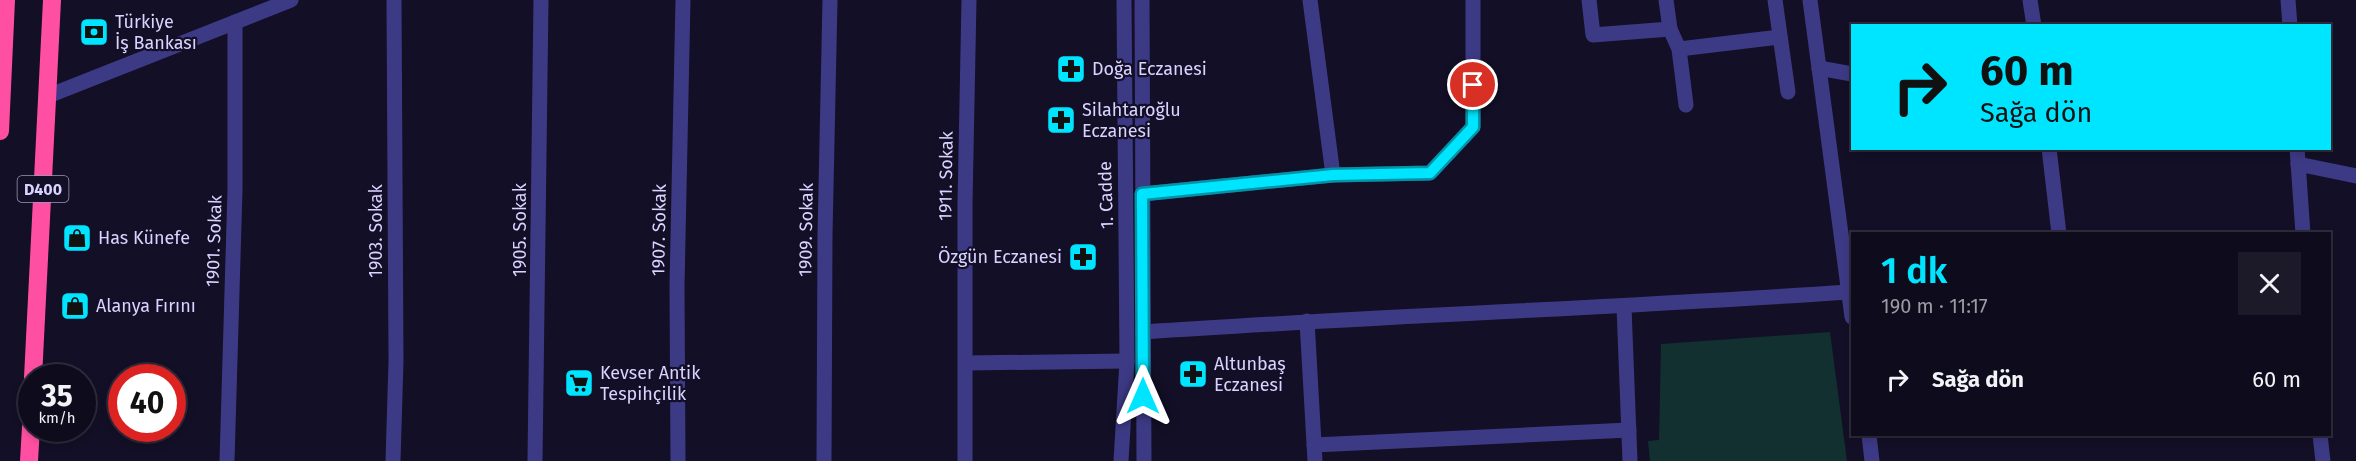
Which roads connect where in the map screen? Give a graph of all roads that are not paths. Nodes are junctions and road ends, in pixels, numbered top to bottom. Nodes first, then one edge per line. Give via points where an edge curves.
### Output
1 (6, 0) edge
2 (52, 0) edge
3 (248, 0) edge
4 (291, 0) edge
5 (394, 0) edge
6 (541, 0) edge
7 (683, 0) edge
8 (830, 0) edge
9 (969, 0) edge
10 (1124, 0) edge
11 (1142, 0) edge
12 (1310, 0) edge
13 (1473, 0) edge
14 (1589, 0) edge
15 (1666, 0) edge
16 (1775, 0) edge
17 (1810, 0) edge
18 (2030, 0) edge
19 (2288, 0) edge
20 (242, 19) junction
21 (2034, 24) edge
22 (2290, 24) edge
23 (1670, 29) junction
24 (1780, 36) junction
25 (1679, 49) junction
26 (1819, 68) junction
27 (1851, 74) edge
28 (1788, 92) dead end
29 (48, 96) junction
30 (1686, 105) dead end
31 (0, 131) edge
32 (2049, 150) edge
33 (2297, 150) edge
34 (2298, 164) junction
35 (1333, 175) junction
36 (2356, 176) edge
37 (1142, 194) junction
38 (2059, 232) edge
39 (2303, 232) edge
40 (1849, 292) junction
41 (1624, 307) junction
42 (1851, 309) edge
43 (1307, 321) junction
44 (1143, 332) junction
45 (1127, 361) junction
46 (966, 363) junction
47 (34, 364) edge
48 (1629, 430) junction
49 (1869, 436) edge
50 (2320, 436) edge
51 (30, 442) edge
52 (1314, 445) junction
53 (29, 461) edge
54 (227, 461) edge
55 (393, 461) edge
56 (535, 461) edge
57 (678, 461) edge
58 (824, 461) edge
59 (965, 461) edge
60 (1121, 461) edge
61 (1144, 461) edge
62 (1315, 461) edge
63 (1630, 461) edge
64 (1872, 461) edge
65 (2323, 461) edge

1 - 31 highway
2 - 29 highway, D400
3 - 20 street, 1901. Sokak
4 - 20 street
5 - 55 street, 1903. Sokak
6 - 56 street, 1905. Sokak
7 - 57 street, 1907. Sokak
8 - 58 street, 1909. Sokak
9 - 46 street, 1911. Sokak
10 - 45 street, 1. Cadde
11 - 37 street, 1. Cadde
12 - 35 street
13 - 35 street via 1473,127 1430,173
14 - 23 street via 1593,35
15 - 23 street
16 - 24 street
17 - 26 street
18 - 21 street
19 - 22 street
20 - 29 street
20 - 54 street, 1901. Sokak
23 - 25 street
24 - 25 street
24 - 28 street
25 - 30 street
26 - 27 street
26 - 40 street
29 - 47 highway, D400
32 - 38 street
33 - 34 street
34 - 36 street
34 - 39 street
35 - 37 street
37 - 44 street, 1. Cadde
40 - 41 street
40 - 42 street
41 - 43 street
41 - 48 street
43 - 44 street
43 - 52 street
44 - 61 street, 1. Cadde
45 - 46 street
45 - 60 street, 1. Cadde
46 - 59 street, 1911. Sokak
48 - 52 street
48 - 63 street
49 - 64 street
50 - 65 street
51 - 53 highway
52 - 62 street

